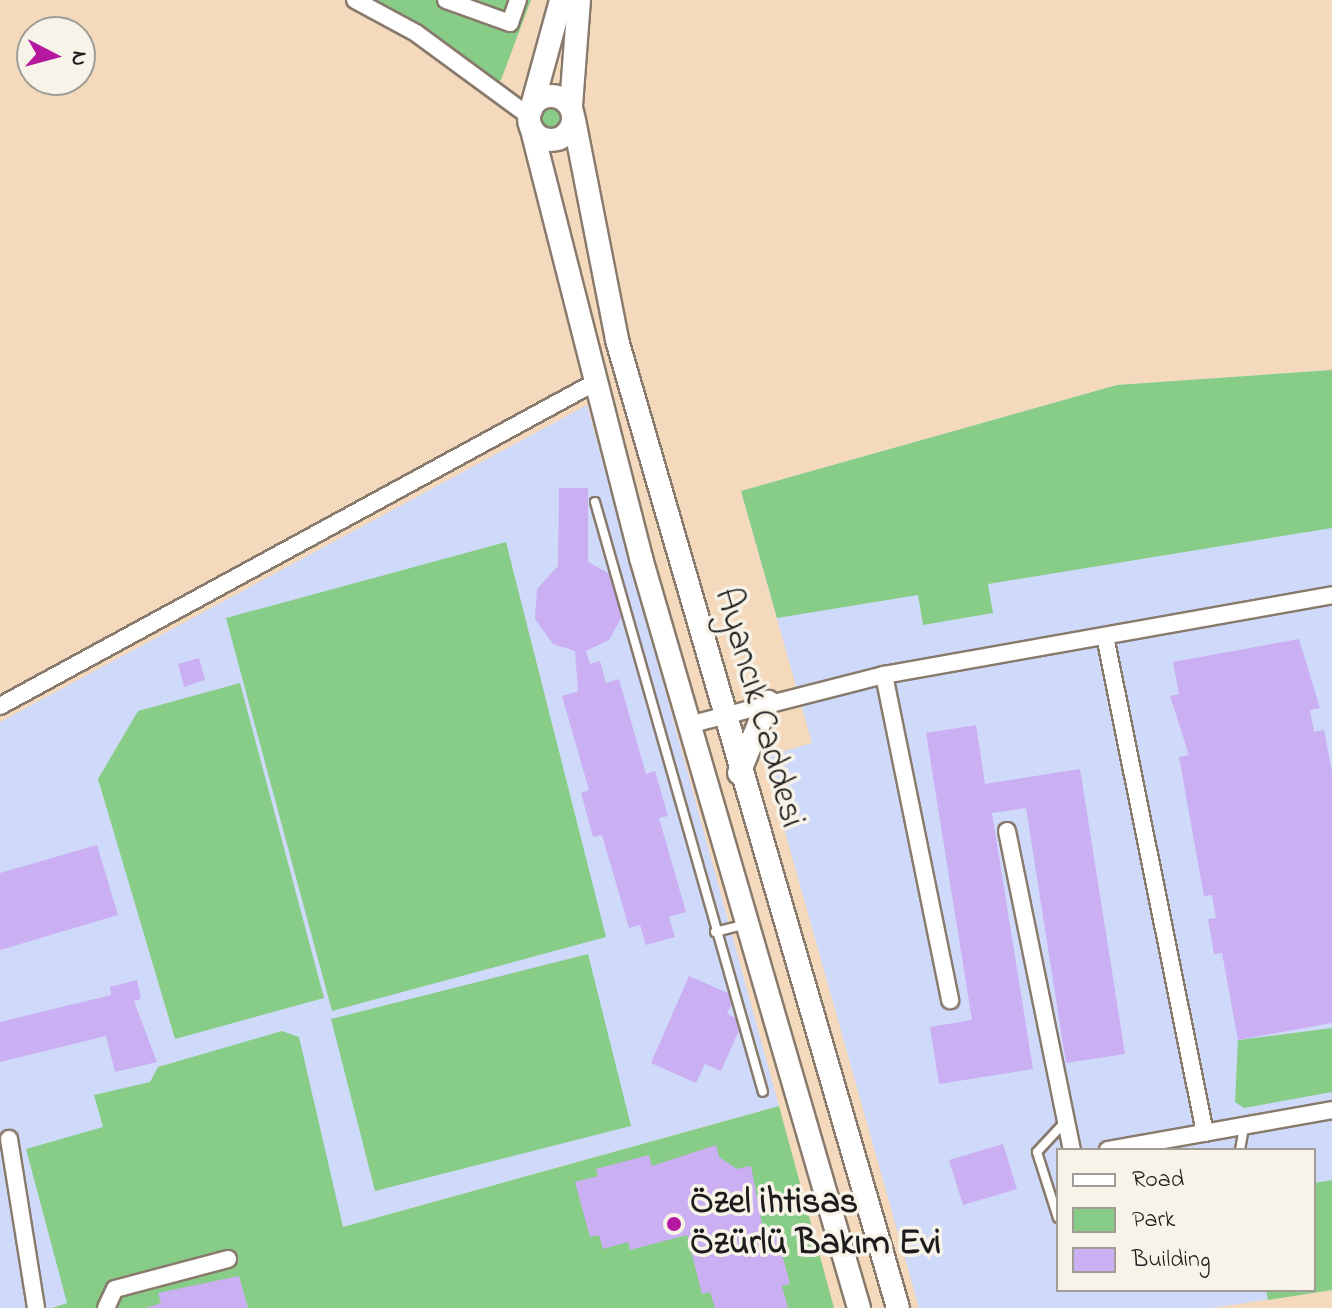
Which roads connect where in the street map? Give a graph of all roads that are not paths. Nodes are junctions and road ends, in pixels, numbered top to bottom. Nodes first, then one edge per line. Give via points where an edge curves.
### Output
1 (355, 0) edge
2 (446, 0) edge
3 (518, 0) edge
4 (561, 0) edge
5 (579, 0) edge
6 (472, 5) edge
7 (572, 113) junction
8 (531, 119) junction
9 (594, 383) junction
10 (595, 502) dead end
11 (1332, 595) edge
12 (1105, 636) junction
13 (884, 675) junction
14 (768, 702) junction
15 (0, 706) edge
16 (722, 712) junction
17 (692, 724) junction
18 (738, 774) junction
19 (1007, 831) dead end
20 (749, 923) junction
21 (715, 932) junction
22 (950, 1000) dead end
23 (763, 1092) dead end
24 (1332, 1110) edge
25 (1066, 1121) junction
26 (1244, 1126) junction
27 (1205, 1133) junction
28 (9, 1139) dead end
29 (1072, 1148) edge
30 (1119, 1148) edge
31 (1240, 1148) edge
32 (1056, 1212) edge
33 (228, 1259) dead end
34 (36, 1308) edge
35 (106, 1308) edge
36 (859, 1308) edge
37 (898, 1308) edge

1 - 8 street via 416,33
2 - 6 street
3 - 6 street via 510,23
4 - 8 street, Ayancık Caddesi
5 - 7 street, Ayancık Caddesi
7 - 8 street via 553,96
7 - 8 street via 557,140
7 - 16 street, Ayancık Caddesi via 617,340
8 - 9 street, Ayancık Caddesi
9 - 15 street
9 - 17 street, Ayancık Caddesi
10 - 21 lane via 624,585
11 - 12 street
12 - 13 street
12 - 27 street
13 - 14 street
13 - 22 street
14 - 16 street
14 - 18 street
16 - 17 street
16 - 18 street, Ayancık Caddesi
17 - 20 street, Ayancık Caddesi
18 - 37 street, Ayancık Caddesi
19 - 25 street
20 - 21 lane
20 - 36 street, Ayancık Caddesi
21 - 23 lane
24 - 26 street
25 - 29 street
25 - 32 lane via 1037,1152
26 - 27 street
26 - 31 lane
27 - 30 street
28 - 34 street
33 - 35 street via 115,1289

